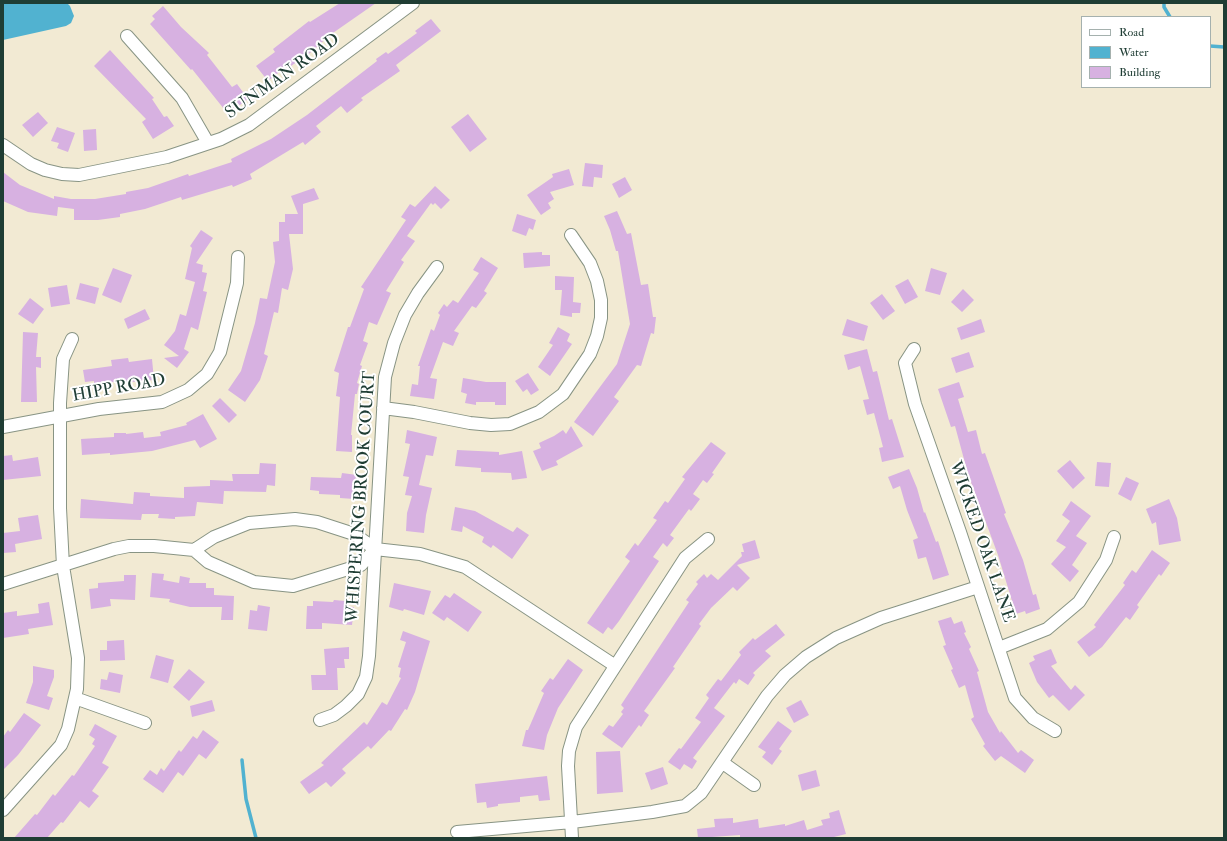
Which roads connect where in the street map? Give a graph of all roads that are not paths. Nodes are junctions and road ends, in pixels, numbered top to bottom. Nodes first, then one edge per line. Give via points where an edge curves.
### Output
1 (413, 3) edge
2 (127, 36) dead end
3 (208, 143) junction
4 (3, 145) edge
5 (570, 235) dead end
6 (238, 257) dead end
7 (437, 267) dead end
8 (72, 339) dead end
9 (914, 349) dead end
10 (383, 408) junction
11 (60, 417) junction
12 (3, 427) edge
13 (1114, 537) dead end
14 (708, 539) dead end
15 (375, 549) junction
16 (194, 550) junction
17 (63, 566) junction
18 (3, 584) edge
19 (978, 587) junction
20 (999, 648) junction
21 (614, 665) junction
22 (75, 698) junction
23 (320, 720) dead end
24 (145, 723) dead end
25 (1056, 731) dead end
26 (722, 763) junction
27 (754, 785) dead end
28 (3, 810) edge
29 (572, 822) junction
30 (457, 832) dead end
31 (572, 838) edge

1 - 3 street, SUNMAN ROAD via 249,125
2 - 3 street via 182,98
3 - 4 street, SUNMAN ROAD via 167,157 78,175 45,170 31,164
5 - 10 street via 590,262 601,300 601,318 590,354 563,394 539,412 510,424 470,423
6 - 11 street, HIPP ROAD via 237,283 220,352 207,374 198,383 162,402 99,409
7 - 10 street, WHISPERING BROOK COURT via 418,292 394,343 385,377
8 - 11 street via 63,359
9 - 19 street, WICKED OAK LANE via 905,363 915,404
10 - 15 street, WHISPERING BROOK COURT
11 - 12 street, HIPP ROAD
11 - 17 street
13 - 20 street via 1106,560 1079,602 1047,629
14 - 21 street via 685,558
15 - 16 street via 354,534 317,522 295,519 249,524 214,537
15 - 16 street via 361,565 292,586 254,582 208,562
15 - 21 street via 420,554 465,567
15 - 23 street, WHISPERING BROOK COURT via 366,677 358,694 346,706 334,715
16 - 17 street via 129,546
17 - 18 street
17 - 22 street via 78,658
19 - 20 street, WICKED OAK LANE
19 - 26 street via 881,618 836,638 806,657 766,696
20 - 25 street, WICKED OAK LANE via 1015,698 1033,718
21 - 29 street via 572,737 568,766
22 - 24 street
22 - 28 street via 68,729 61,745
26 - 27 street
26 - 29 street via 701,794 685,806
29 - 30 street
29 - 31 street

